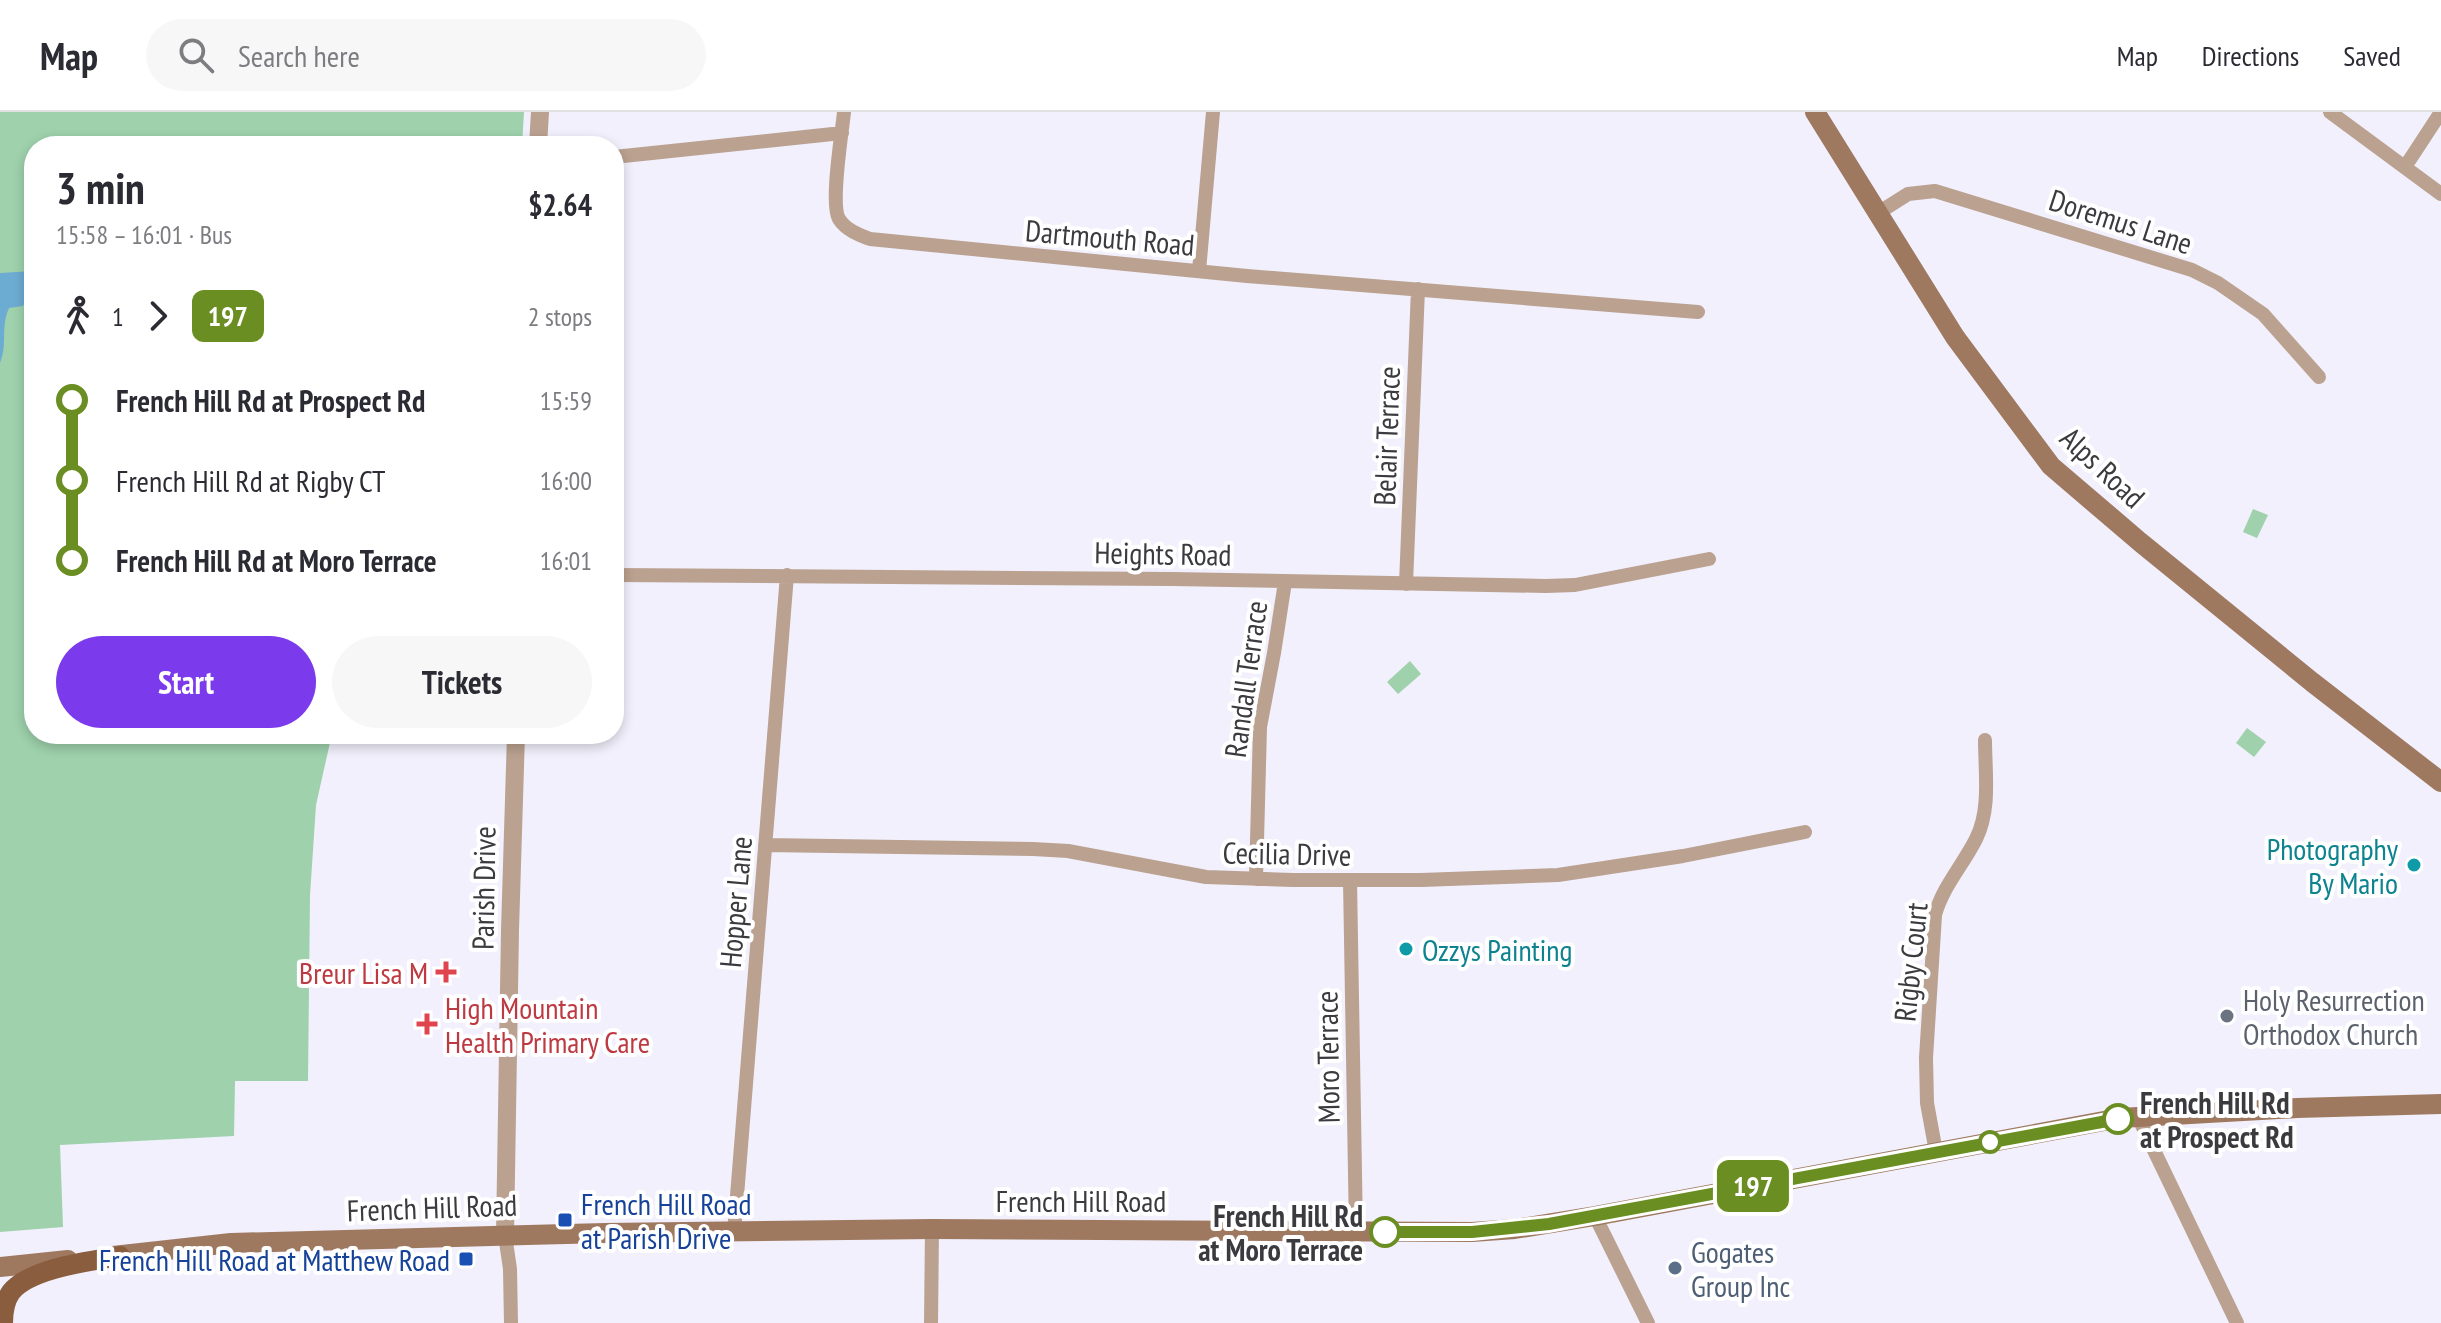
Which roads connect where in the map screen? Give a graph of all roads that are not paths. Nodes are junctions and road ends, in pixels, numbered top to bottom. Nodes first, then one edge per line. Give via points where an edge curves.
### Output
1 (540, 112) edge
2 (844, 112) edge
3 (1213, 112) edge
4 (1815, 112) edge
5 (2330, 112) edge
6 (2441, 112) edge
7 (842, 133) junction
8 (539, 136) edge
9 (624, 156) edge
10 (2405, 167) junction
11 (2441, 194) edge
12 (1878, 213) junction
13 (1199, 271) junction
14 (1418, 289) junction
15 (1698, 312) dead end
16 (2319, 377) dead end
17 (1709, 559) dead end
18 (624, 575) edge
19 (787, 575) junction
20 (1285, 582) junction
21 (1406, 584) junction
22 (1985, 740) dead end
23 (516, 744) edge
24 (2441, 782) edge
25 (1805, 832) dead end
26 (765, 845) junction
27 (1256, 879) junction
28 (1350, 880) junction
29 (2441, 1104) edge
30 (2138, 1117) junction
31 (1936, 1152) junction
32 (1595, 1216) junction
33 (932, 1229) junction
34 (1356, 1232) junction
35 (734, 1233) junction
36 (505, 1235) junction
37 (120, 1256) junction
38 (0, 1267) edge
39 (3, 1323) edge
40 (511, 1323) edge
41 (931, 1323) edge
42 (1648, 1323) edge
43 (2237, 1323) edge

1 - 8 street
2 - 7 street, Dartmouth Road
3 - 13 street
4 - 12 main road, Alps Road
5 - 10 street
6 - 10 street
7 - 9 street
7 - 13 street, Dartmouth Road via 835,209 854,233 885,241
10 - 11 street
12 - 16 street, Doremus Lane via 1908,194 1935,191 2192,270 2263,314
12 - 24 main road, Alps Road via 1955,337 2051,466
13 - 14 street, Dartmouth Road
14 - 15 street, Dartmouth Road
14 - 21 street, Belair Terrace
17 - 21 street, Heights Road via 1575,585
18 - 19 street, Heights Road
19 - 20 street, Heights Road
19 - 26 street, Hopper Lane
20 - 21 street, Heights Road
20 - 27 street, Randall Terrace via 1260,727
22 - 31 street, Rigby Court via 1983,823 1935,915 1926,1058
23 - 36 street, Parish Drive
25 - 28 street, Cecilia Drive via 1558,875
26 - 27 street, Cecilia Drive via 1068,851 1206,877
26 - 35 street, Hopper Lane
27 - 28 street, Cecilia Drive
28 - 34 street, Moro Terrace
29 - 30 main road, French Hill Road
30 - 31 main road, French Hill Road
30 - 43 street
31 - 32 main road, French Hill Road
32 - 34 main road, French Hill Road via 1472,1232
32 - 42 street
33 - 34 main road, French Hill Road
33 - 35 main road, French Hill Road
33 - 41 street
35 - 36 main road, French Hill Road
36 - 37 main road, French Hill Road via 231,1243
36 - 40 street
37 - 38 main road, French Hill Road
37 - 39 main road via 28,1278 10,1295

